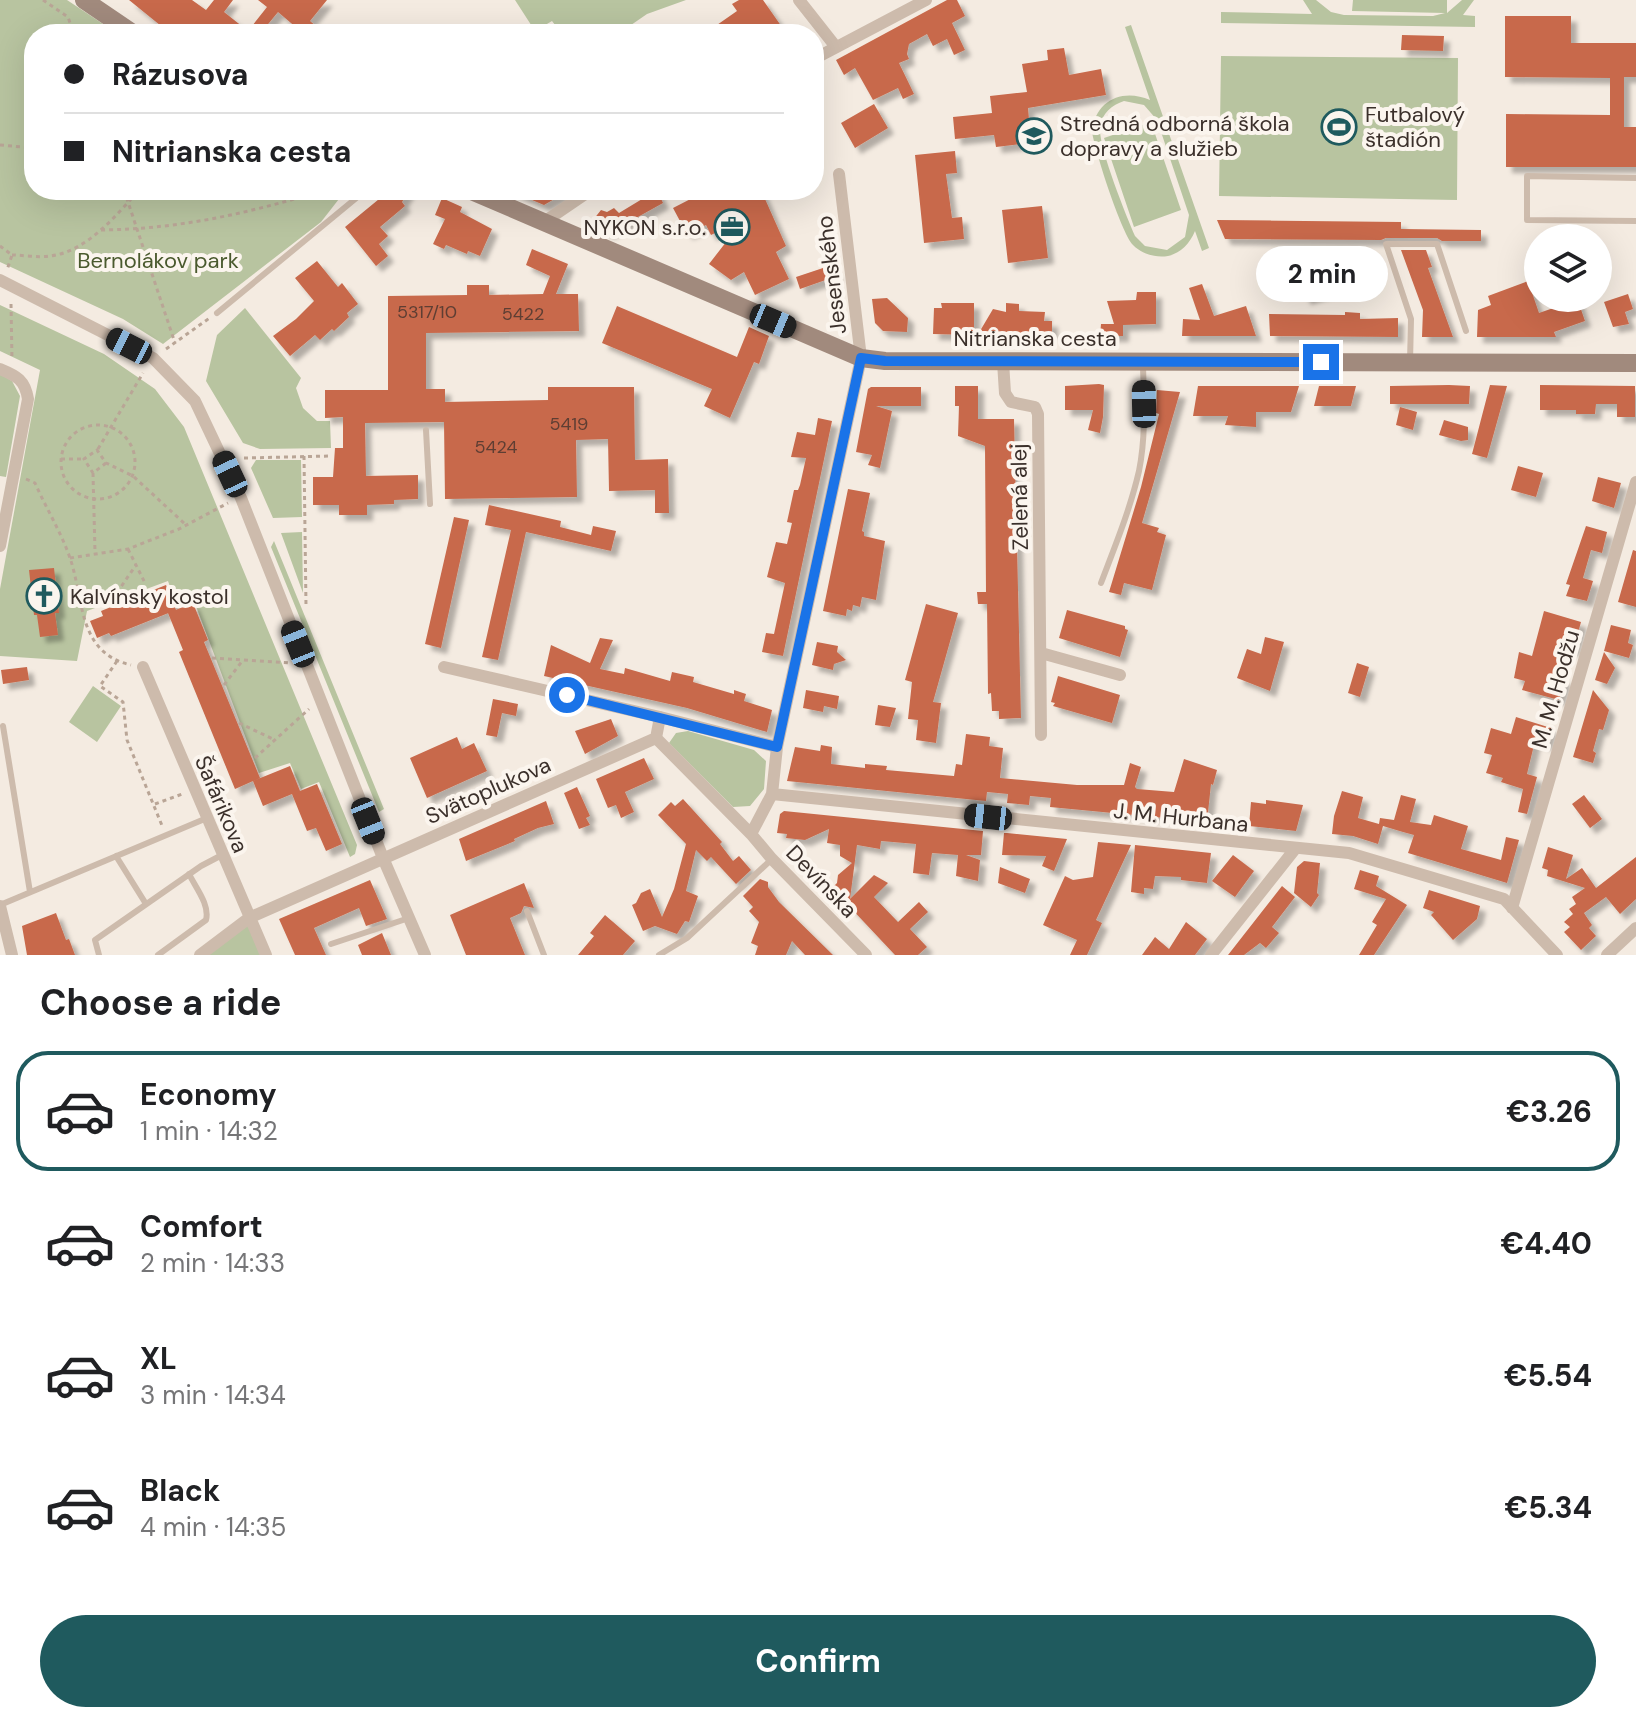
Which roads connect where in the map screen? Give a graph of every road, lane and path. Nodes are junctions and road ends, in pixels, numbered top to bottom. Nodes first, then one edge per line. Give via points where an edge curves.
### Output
1 (43, 0) edge
2 (84, 0) edge
3 (799, 0) edge
4 (926, 0) edge
5 (70, 24) edge
6 (119, 24) edge
7 (818, 24) edge
8 (824, 32) edge
9 (836, 47) junction
10 (824, 54) edge
11 (0, 145) edge
12 (24, 147) edge
13 (839, 174) dead end
14 (1636, 178) edge
15 (127, 200) edge
16 (131, 200) edge
17 (291, 200) edge
18 (354, 200) edge
19 (492, 200) edge
20 (576, 200) edge
21 (128, 203) junction
22 (1636, 221) edge
23 (544, 222) junction
24 (136, 229) junction
25 (101, 230) junction
26 (0, 246) edge
27 (12, 255) junction
28 (3, 275) edge
29 (11, 304) dead end
30 (217, 313) joint
31 (1466, 331) dead end
32 (175, 343) junction
33 (166, 349) dead end
34 (861, 358) junction
35 (1003, 362) junction
36 (1143, 362) junction
37 (1410, 363) junction
38 (1636, 363) edge
39 (6, 372) edge
40 (143, 373) dead end
41 (113, 427) junction
42 (426, 430) dead end
43 (97, 450) junction
44 (304, 456) junction
45 (330, 456) dead end
46 (244, 458) dead end
47 (61, 459) junction
48 (84, 459) junction
49 (106, 463) junction
50 (13, 473) junction
51 (93, 473) junction
52 (133, 476) junction
53 (1636, 482) edge
54 (95, 499) junction
55 (232, 502) dead end
56 (430, 504) dead end
57 (187, 525) junction
58 (0, 546) edge
59 (128, 549) junction
60 (95, 554) junction
61 (70, 558) junction
62 (136, 565) junction
63 (145, 583) dead end
64 (1101, 583) dead end
65 (118, 600) dead end
66 (306, 606) dead end
67 (1041, 653) junction
68 (212, 658) dead end
69 (243, 660) junction
70 (290, 663) dead end
71 (143, 667) dead end
72 (444, 667) dead end
73 (1120, 675) dead end
74 (224, 685) dead end
75 (309, 709) dead end
76 (660, 717) junction
77 (239, 723) dead end
78 (3, 726) dead end
79 (1041, 735) dead end
80 (656, 738) junction
81 (275, 740) junction
82 (777, 747) junction
83 (255, 758) dead end
84 (194, 789) junction
85 (772, 794) junction
86 (154, 804) junction
87 (207, 818) junction
88 (751, 834) junction
89 (166, 835) junction
90 (1295, 849) junction
91 (222, 854) junction
92 (116, 856) junction
93 (383, 858) junction
94 (772, 859) junction
95 (189, 874) junction
96 (30, 892) junction
97 (146, 904) junction
98 (0, 905) edge
99 (1512, 908) junction
100 (527, 911) dead end
101 (249, 918) junction
102 (409, 918) junction
103 (1636, 928) edge
104 (331, 944) dead end
105 (12, 955) edge
106 (99, 955) edge
107 (158, 955) edge
108 (200, 955) edge
109 (266, 955) edge
110 (425, 955) edge
111 (544, 955) edge
112 (659, 955) edge
113 (866, 955) edge
114 (1211, 955) edge
115 (1557, 955) edge
116 (1607, 955) edge

1 - 5 path
2 - 6 main road
3 - 7 street
4 - 9 street
8 - 9 street
9 - 10 street
11 - 12 path
13 - 34 street, Jesenského
14 - 22 lane via 1527,176 1527,220
15 - 21 path
16 - 21 path
17 - 24 path via 227,218
18 - 30 lane
19 - 23 main road, Nitrianska cesta
20 - 23 street
21 - 24 path
21 - 25 path
23 - 34 main road, Nitrianska cesta
24 - 25 path
24 - 32 path
25 - 27 path via 69,252
26 - 27 path
27 - 28 path
28 - 93 street via 153,358 195,401 241,498
29 - 39 path
30 - 32 path
31 - 37 lane via 1437,244 1386,244 1411,319
32 - 33 path
34 - 35 main road, Nitrianska cesta
34 - 82 street, Jesenského
35 - 36 main road, Nitrianska cesta
35 - 67 street, Zelená alej via 1005,393 1011,402 1035,407 1038,414
36 - 37 main road, Nitrianska cesta
36 - 64 lane via 1145,424 1139,469
37 - 38 main road, Nitrianska cesta
39 - 50 street via 21,378 28,399
40 - 41 path
41 - 43 path
41 - 47 path via 79,429
41 - 52 path via 133,446
42 - 56 lane
43 - 48 path
43 - 49 path
44 - 45 path
44 - 46 path
44 - 66 path
47 - 48 path
47 - 54 path via 69,484
48 - 51 path
49 - 51 path
49 - 52 path
50 - 58 street
50 - 61 path via 35,483
51 - 54 path
52 - 54 path via 118,494
52 - 57 path
53 - 99 street, M. M. Hodžu
54 - 60 path
55 - 57 path
57 - 59 path
59 - 60 path
59 - 62 path
60 - 61 path
61 - 86 path via 84,623 95,642 117,661 100,686 123,702 127,740
62 - 63 path
62 - 65 path via 116,594
67 - 73 street
67 - 79 street, Zelená alej
68 - 69 path
69 - 70 path
69 - 74 path
71 - 84 street, Šafárikova
72 - 76 street
75 - 81 path
76 - 80 street
76 - 82 street
77 - 81 path
78 - 96 lane
80 - 88 street, Devínska
80 - 93 street, Svätoplukova
81 - 83 path
82 - 85 street, Jesenského
84 - 86 path
84 - 87 street, Šafárikova
85 - 88 street
85 - 90 street, J. M. Hurbana
86 - 89 path
87 - 89 lane
87 - 91 street, Šafárikova
88 - 94 street, Devínska
89 - 92 lane
90 - 99 street, J. M. Hurbana via 1349,853 1504,899
90 - 114 street
91 - 95 lane
91 - 101 street, Šafárikova
92 - 96 lane
92 - 97 lane
93 - 101 street, Svätoplukova
93 - 102 street
94 - 112 lane via 687,938
94 - 113 street, Devínska
95 - 97 lane
95 - 107 lane via 206,920
96 - 98 lane
97 - 106 lane via 95,940
98 - 105 street
99 - 115 street, J. M. Hurbana
100 - 111 lane
101 - 108 street, Svätoplukova
101 - 109 street, Šafárikova
102 - 104 lane
102 - 110 street
103 - 116 street

